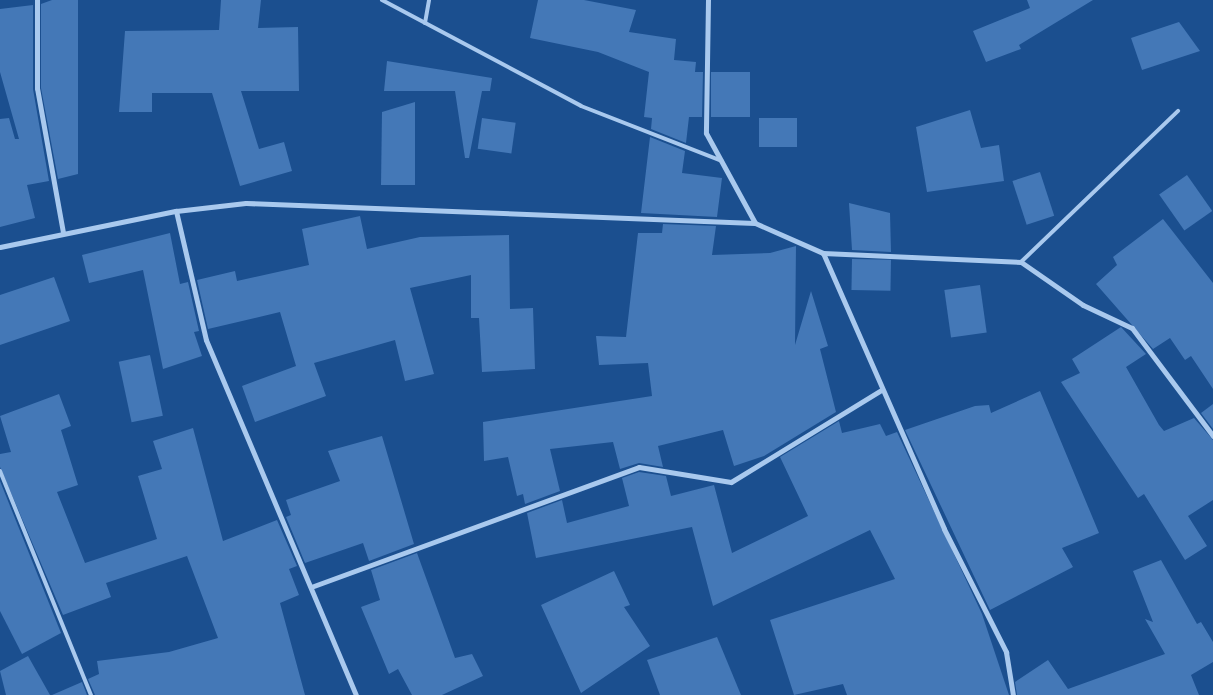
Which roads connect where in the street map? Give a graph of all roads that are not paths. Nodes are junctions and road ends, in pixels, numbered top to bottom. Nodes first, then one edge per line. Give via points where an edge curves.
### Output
1 (37, 0) edge
2 (382, 0) edge
3 (429, 0) edge
4 (708, 0) edge
5 (425, 23) junction
6 (1178, 111) dead end
7 (724, 162) junction
8 (176, 211) junction
9 (755, 223) junction
10 (63, 232) junction
11 (0, 247) edge
12 (823, 253) junction
13 (1021, 262) junction
14 (882, 390) junction
15 (1213, 436) edge
16 (0, 471) edge
17 (311, 587) junction
18 (92, 695) edge
19 (356, 695) edge
20 (1013, 695) edge

1 - 10 street via 37,88
2 - 5 lane
3 - 5 lane
4 - 7 street via 706,133
5 - 7 lane via 581,106
6 - 13 lane
7 - 9 street
8 - 9 street via 256,204
8 - 10 street
8 - 17 street via 206,340
9 - 12 street
10 - 11 street
12 - 13 street
12 - 14 street
13 - 15 street via 1083,305 1132,328
14 - 17 street via 731,482 638,467
14 - 20 street via 1006,652
16 - 18 lane
17 - 19 street

